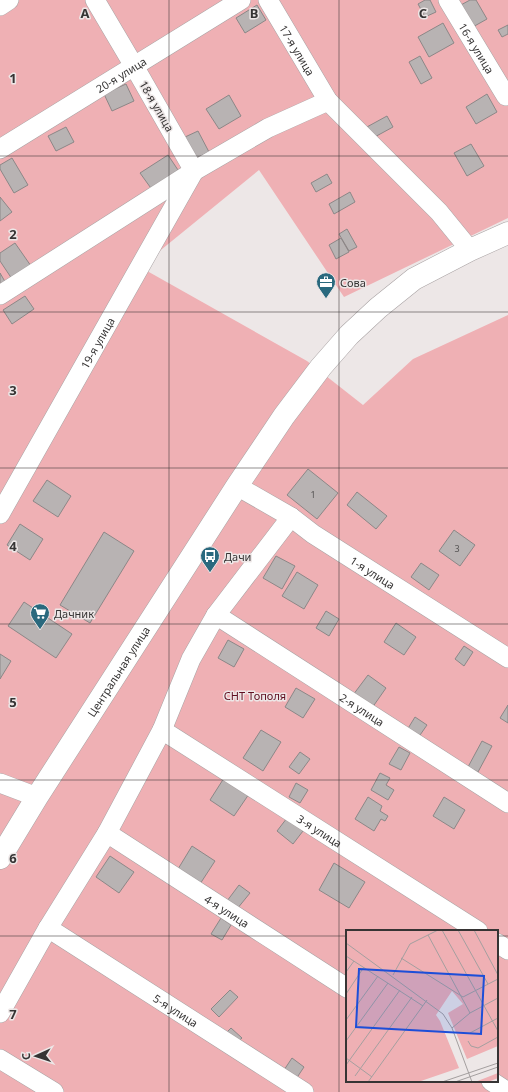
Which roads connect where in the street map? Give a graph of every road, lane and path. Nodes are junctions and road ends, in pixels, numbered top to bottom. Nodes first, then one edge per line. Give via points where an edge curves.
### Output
1 (9, 0) edge
2 (95, 0) edge
3 (241, 0) edge
4 (268, 0) edge
5 (448, 0) edge
6 (0, 6) edge
7 (134, 66) junction
8 (506, 96) dead end
9 (328, 101) junction
10 (0, 149) edge
11 (194, 171) junction
12 (508, 233) edge
13 (470, 250) junction
14 (0, 295) edge
15 (237, 486) junction
16 (0, 514) edge
17 (290, 517) junction
18 (216, 615) junction
19 (508, 658) edge
20 (162, 730) junction
21 (0, 783) edge
22 (37, 797) junction
23 (508, 803) edge
24 (107, 833) junction
25 (0, 858) edge
26 (48, 928) junction
27 (476, 930) edge
28 (498, 944) edge
29 (508, 950) edge
30 (346, 987) edge
31 (0, 1013) edge
32 (0, 1059) edge
33 (493, 1082) edge
34 (54, 1092) edge
35 (304, 1092) edge
36 (508, 1092) edge

1 - 6 street
2 - 7 street, 18-я улица
3 - 7 street, 20-я улица
4 - 9 street, 17-я улица
5 - 8 street, 16-я улица
7 - 10 street, 20-я улица
7 - 11 street, 18-я улица
9 - 11 street via 268,128
9 - 13 street, 17-я улица via 439,212
11 - 14 street
11 - 16 street, 19-я улица
12 - 13 street, Центральная улица
13 - 15 street, Центральная улица via 414,279 348,336 284,416
15 - 17 street, 1-я улица
15 - 22 street, Центральная улица
17 - 18 street
17 - 19 street, 1-я улица
18 - 20 street via 191,659
18 - 23 street, 2-я улица
20 - 24 street
20 - 27 street, 3-я улица
21 - 22 street
22 - 25 street, Центральная улица
24 - 26 street
24 - 30 street, 4-я улица
26 - 31 street
26 - 35 street, 5-я улица
28 - 29 street
32 - 34 street
33 - 36 street

